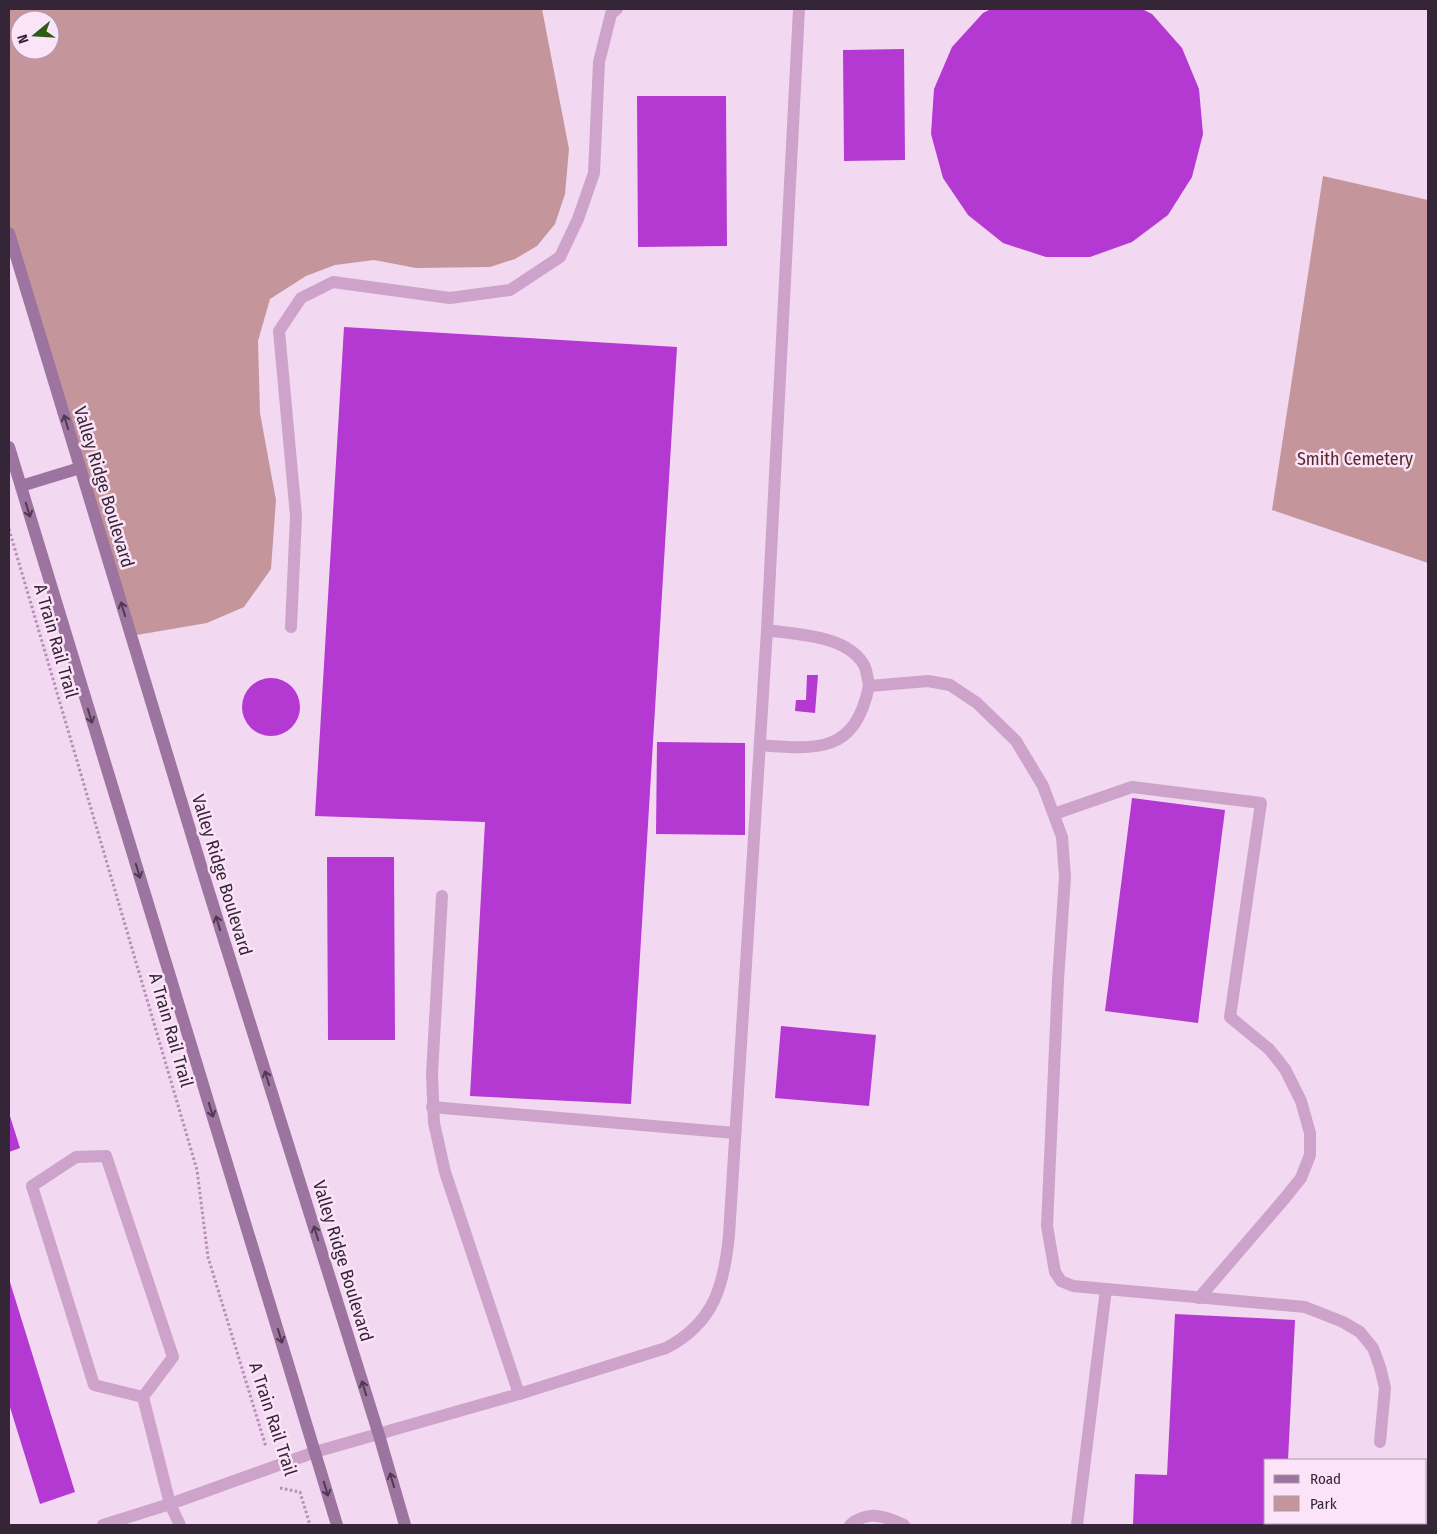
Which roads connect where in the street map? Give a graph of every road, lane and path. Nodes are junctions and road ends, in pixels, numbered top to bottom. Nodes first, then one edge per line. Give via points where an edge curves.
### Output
1 (617, 9) edge
2 (799, 9) edge
3 (9, 233) edge
4 (9, 447) edge
5 (80, 468) junction
6 (21, 486) junction
7 (9, 529) edge
8 (291, 627) dead end
9 (767, 630) junction
10 (869, 686) junction
11 (760, 745) junction
12 (1054, 814) junction
13 (442, 896) dead end
14 (432, 1107) junction
15 (735, 1134) junction
16 (1106, 1289) junction
17 (1199, 1298) junction
18 (519, 1394) junction
19 (143, 1397) junction
20 (379, 1435) junction
21 (1380, 1442) dead end
22 (316, 1452) junction
23 (272, 1467) junction
24 (170, 1504) junction
25 (103, 1525) edge
26 (180, 1525) edge
27 (310, 1525) edge
28 (338, 1525) edge
29 (405, 1525) edge
30 (850, 1525) edge
31 (904, 1525) edge
32 (1077, 1525) edge

1 - 8 lane via 611,14 599,62 594,173 578,219 560,256 510,290 450,298 333,282 301,298 279,331 296,516
2 - 9 lane
5 -> 3 main road, Valley Ridge Boulevard
4 - 6 main road
5 - 6 main road
20 -> 5 main road, Valley Ridge Boulevard
6 -> 22 main road
7 - 23 path, A Train Rail Trail via 194,1161 208,1257
9 - 10 lane via 839,643 854,653 865,668
9 - 11 lane
10 - 11 lane via 865,707 856,725 840,738 818,748
10 - 12 lane via 928,681 950,685 1016,741 1043,786
11 - 15 lane
12 - 16 lane via 1062,837 1066,877 1047,1226 1055,1272 1061,1281 1073,1286
12 - 17 lane via 1132,787 1261,803 1230,1017 1270,1049 1285,1069 1301,1101 1310,1133 1310,1155 1301,1178
13 - 14 lane
14 - 15 lane
14 - 18 lane via 445,1172
15 - 18 lane via 726,1266 715,1303 696,1327 666,1348
16 - 17 lane
16 - 32 lane
17 - 21 lane via 1305,1307 1360,1332 1373,1348 1385,1388
18 - 20 lane
19 - 19 lane via 94,1385 32,1186 76,1157 106,1156 173,1358
19 - 24 lane
20 - 22 lane
29 -> 20 main road, Valley Ridge Boulevard
22 - 23 lane
22 -> 28 main road
23 - 24 lane
23 - 27 path, A Train Rail Trail via 279,1487 300,1492
24 - 25 lane
24 - 26 lane
30 - 31 lane via 866,1515 881,1516

